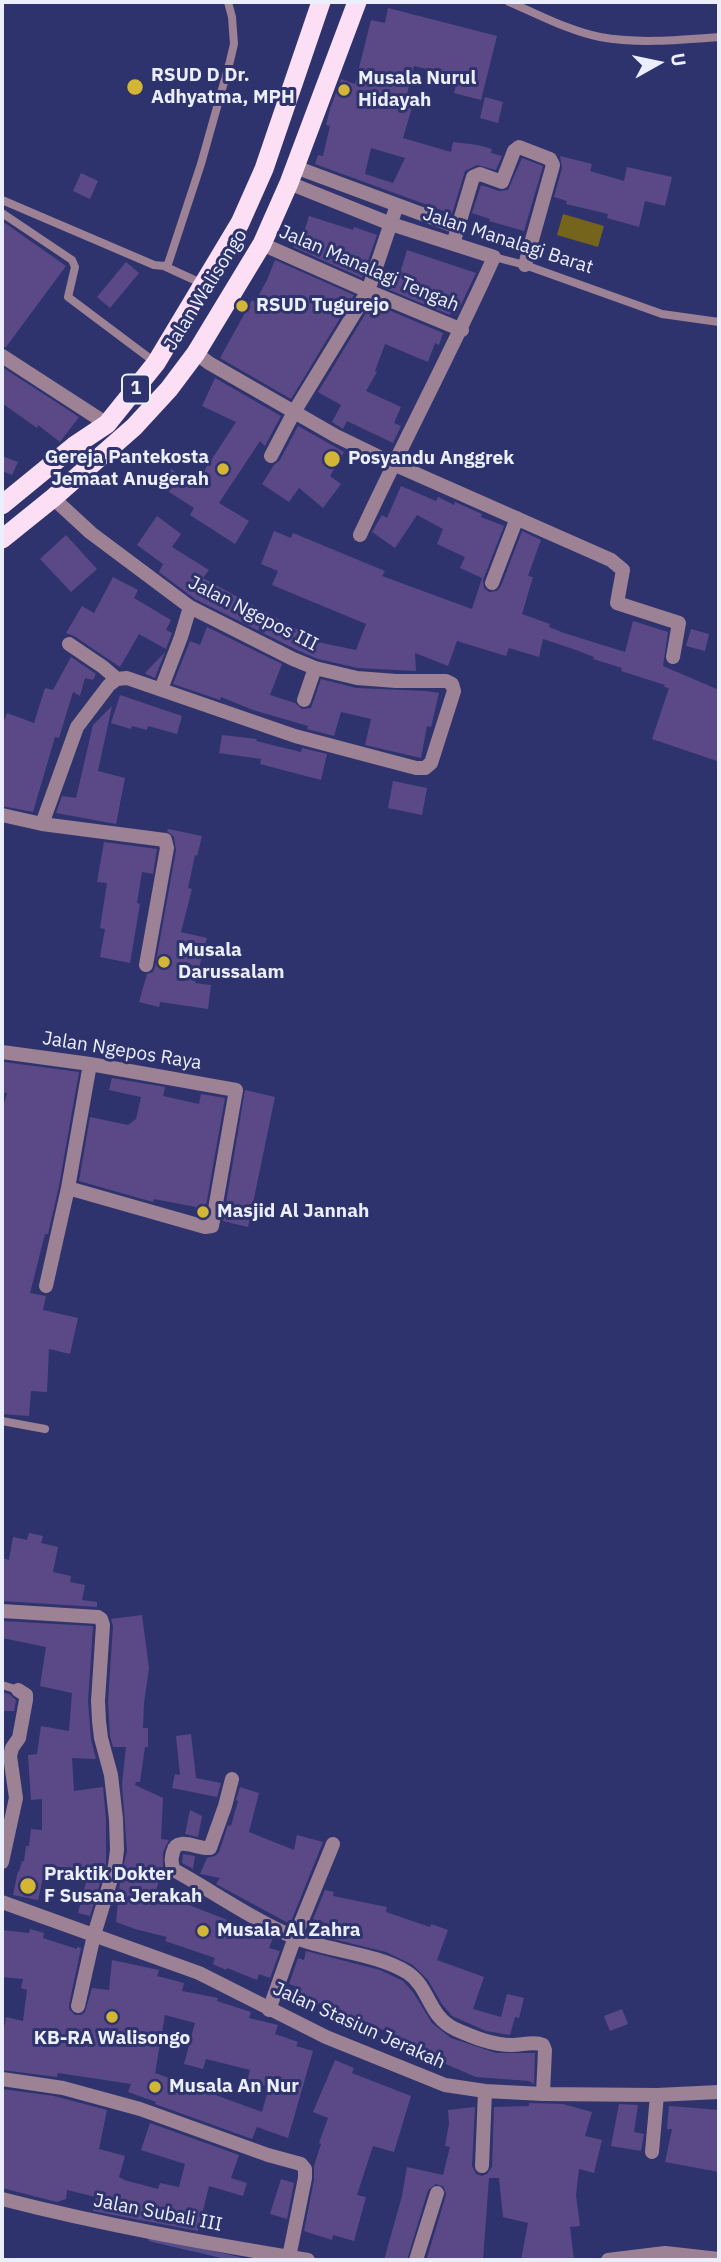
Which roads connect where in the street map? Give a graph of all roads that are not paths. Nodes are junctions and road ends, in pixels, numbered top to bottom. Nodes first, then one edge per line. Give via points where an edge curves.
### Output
1 (228, 2) edge
2 (321, 2) edge
3 (357, 2) edge
4 (509, 2) edge
5 (719, 37) edge
6 (292, 175) junction
7 (2, 200) edge
8 (397, 205) junction
9 (2, 213) edge
10 (391, 224) junction
11 (457, 227) junction
12 (262, 244) junction
13 (453, 244) junction
14 (494, 257) junction
15 (525, 265) junction
16 (164, 266) junction
17 (203, 285) junction
18 (368, 291) junction
19 (719, 322) edge
20 (462, 330) junction
21 (196, 353) junction
22 (2, 356) edge
23 (156, 363) junction
24 (294, 412) junction
25 (107, 424) junction
26 (271, 456) dead end
27 (393, 464) junction
28 (53, 498) junction
29 (2, 505) edge
30 (517, 518) junction
31 (360, 535) dead end
32 (2, 539) edge
33 (492, 583) dead end
34 (190, 607) junction
35 (69, 644) dead end
36 (673, 657) dead end
37 (316, 668) junction
38 (117, 679) junction
39 (161, 689) junction
40 (304, 700) dead end
41 (2, 815) edge
42 (42, 824) junction
43 (145, 965) dead end
44 (3, 1056) edge
45 (90, 1064) junction
46 (68, 1188) junction
47 (46, 1286) dead end
48 (2, 1421) edge
49 (45, 1429) dead end
50 (2, 1611) edge
51 (2, 1685) edge
52 (18, 1690) joint
53 (7, 1747) edge
54 (232, 1779) dead end
55 (333, 1844) dead end
56 (2, 1862) edge
57 (2, 1902) edge
58 (94, 1935) junction
59 (295, 1937) junction
60 (78, 2006) dead end
61 (270, 2010) junction
62 (2, 2079) edge
63 (485, 2091) junction
64 (719, 2092) edge
65 (543, 2094) junction
66 (657, 2095) junction
67 (652, 2152) dead end
68 (482, 2166) dead end
69 (437, 2193) dead end
70 (2, 2199) edge
71 (289, 2257) junction
72 (634, 2258) edge
73 (719, 2259) edge
74 (308, 2260) edge
75 (416, 2260) edge
76 (608, 2260) edge

1 - 16 lane via 234,44 230,61 201,164
2 - 17 highway, Jalan Walisongo / 1 via 264,169 240,223
3 - 6 highway, Jalan Walisongo / 1
4 - 5 lane via 599,37
6 - 8 street
6 - 10 street, Jalan Manalagi Barat
6 - 12 highway, Jalan Walisongo / 1
7 - 16 lane
8 - 10 street
8 - 11 street
9 - 23 lane via 72,260 75,267 68,297
10 - 13 street, Jalan Manalagi Barat
10 - 18 street
11 - 13 street
11 - 15 street via 476,174 502,182 516,148 550,159 553,165
12 - 18 street, Jalan Manalagi Tengah
12 - 21 highway, Jalan Walisongo / 1
13 - 14 street, Jalan Manalagi Barat
14 - 15 lane, Jalan Manalagi Barat
14 - 20 street
15 - 19 lane, Jalan Manalagi Barat via 662,314
16 - 17 lane
17 - 23 highway, Jalan Walisongo / 1
18 - 20 street, Jalan Manalagi Tengah
18 - 24 street
20 - 27 street
21 - 24 street
21 - 28 highway, Jalan Walisongo / 1 via 134,427
22 - 25 street
23 - 25 highway, Jalan Walisongo / 1
24 - 26 street
24 - 27 street
25 - 29 highway, Jalan Walisongo / 1
27 - 30 street
27 - 31 street
28 - 32 highway, Jalan Walisongo / 1
28 - 34 street, Jalan Ngepos III
30 - 33 street
30 - 36 street via 622,567 617,603 679,623
34 - 37 street, Jalan Ngepos III
34 - 39 street
35 - 38 street
37 - 39 street, Jalan Ngepos III via 376,680 450,682 454,691 431,763 416,768 295,736
37 - 40 street
38 - 39 street
38 - 42 street via 77,727
41 - 42 street
42 - 43 street via 167,842
44 - 45 street, Jalan Ngepos Raya
45 - 46 street
45 - 46 street, Jalan Ngepos Raya via 236,1090 212,1226
46 - 47 street
48 - 49 lane
50 - 58 street via 98,1617 103,1625 99,1721 111,1775 117,1850
51 - 52 lane
52 - 53 street via 26,1695 19,1738
53 - 56 street via 16,1798
54 - 59 street via 210,1848 177,1844 171,1863 174,1870
55 - 59 street
57 - 58 street, Jalan Stasiun Jerakah
58 - 60 street
58 - 61 street, Jalan Stasiun Jerakah via 199,1973
59 - 61 street
59 - 65 street via 410,1974 435,2014 453,2028 499,2044 543,2045
61 - 63 street, Jalan Stasiun Jerakah via 326,2038 445,2085
62 - 71 street via 98,2096 301,2164 305,2178
63 - 65 street, Jalan Stasiun Jerakah
63 - 68 street
64 - 66 street, Jalan Stasiun Jerakah
65 - 66 street, Jalan Stasiun Jerakah
66 - 67 street
69 - 75 street
70 - 71 street, Jalan Subali III
71 - 74 street, Jalan Subali III
72 - 73 street via 665,2253
72 - 76 street

